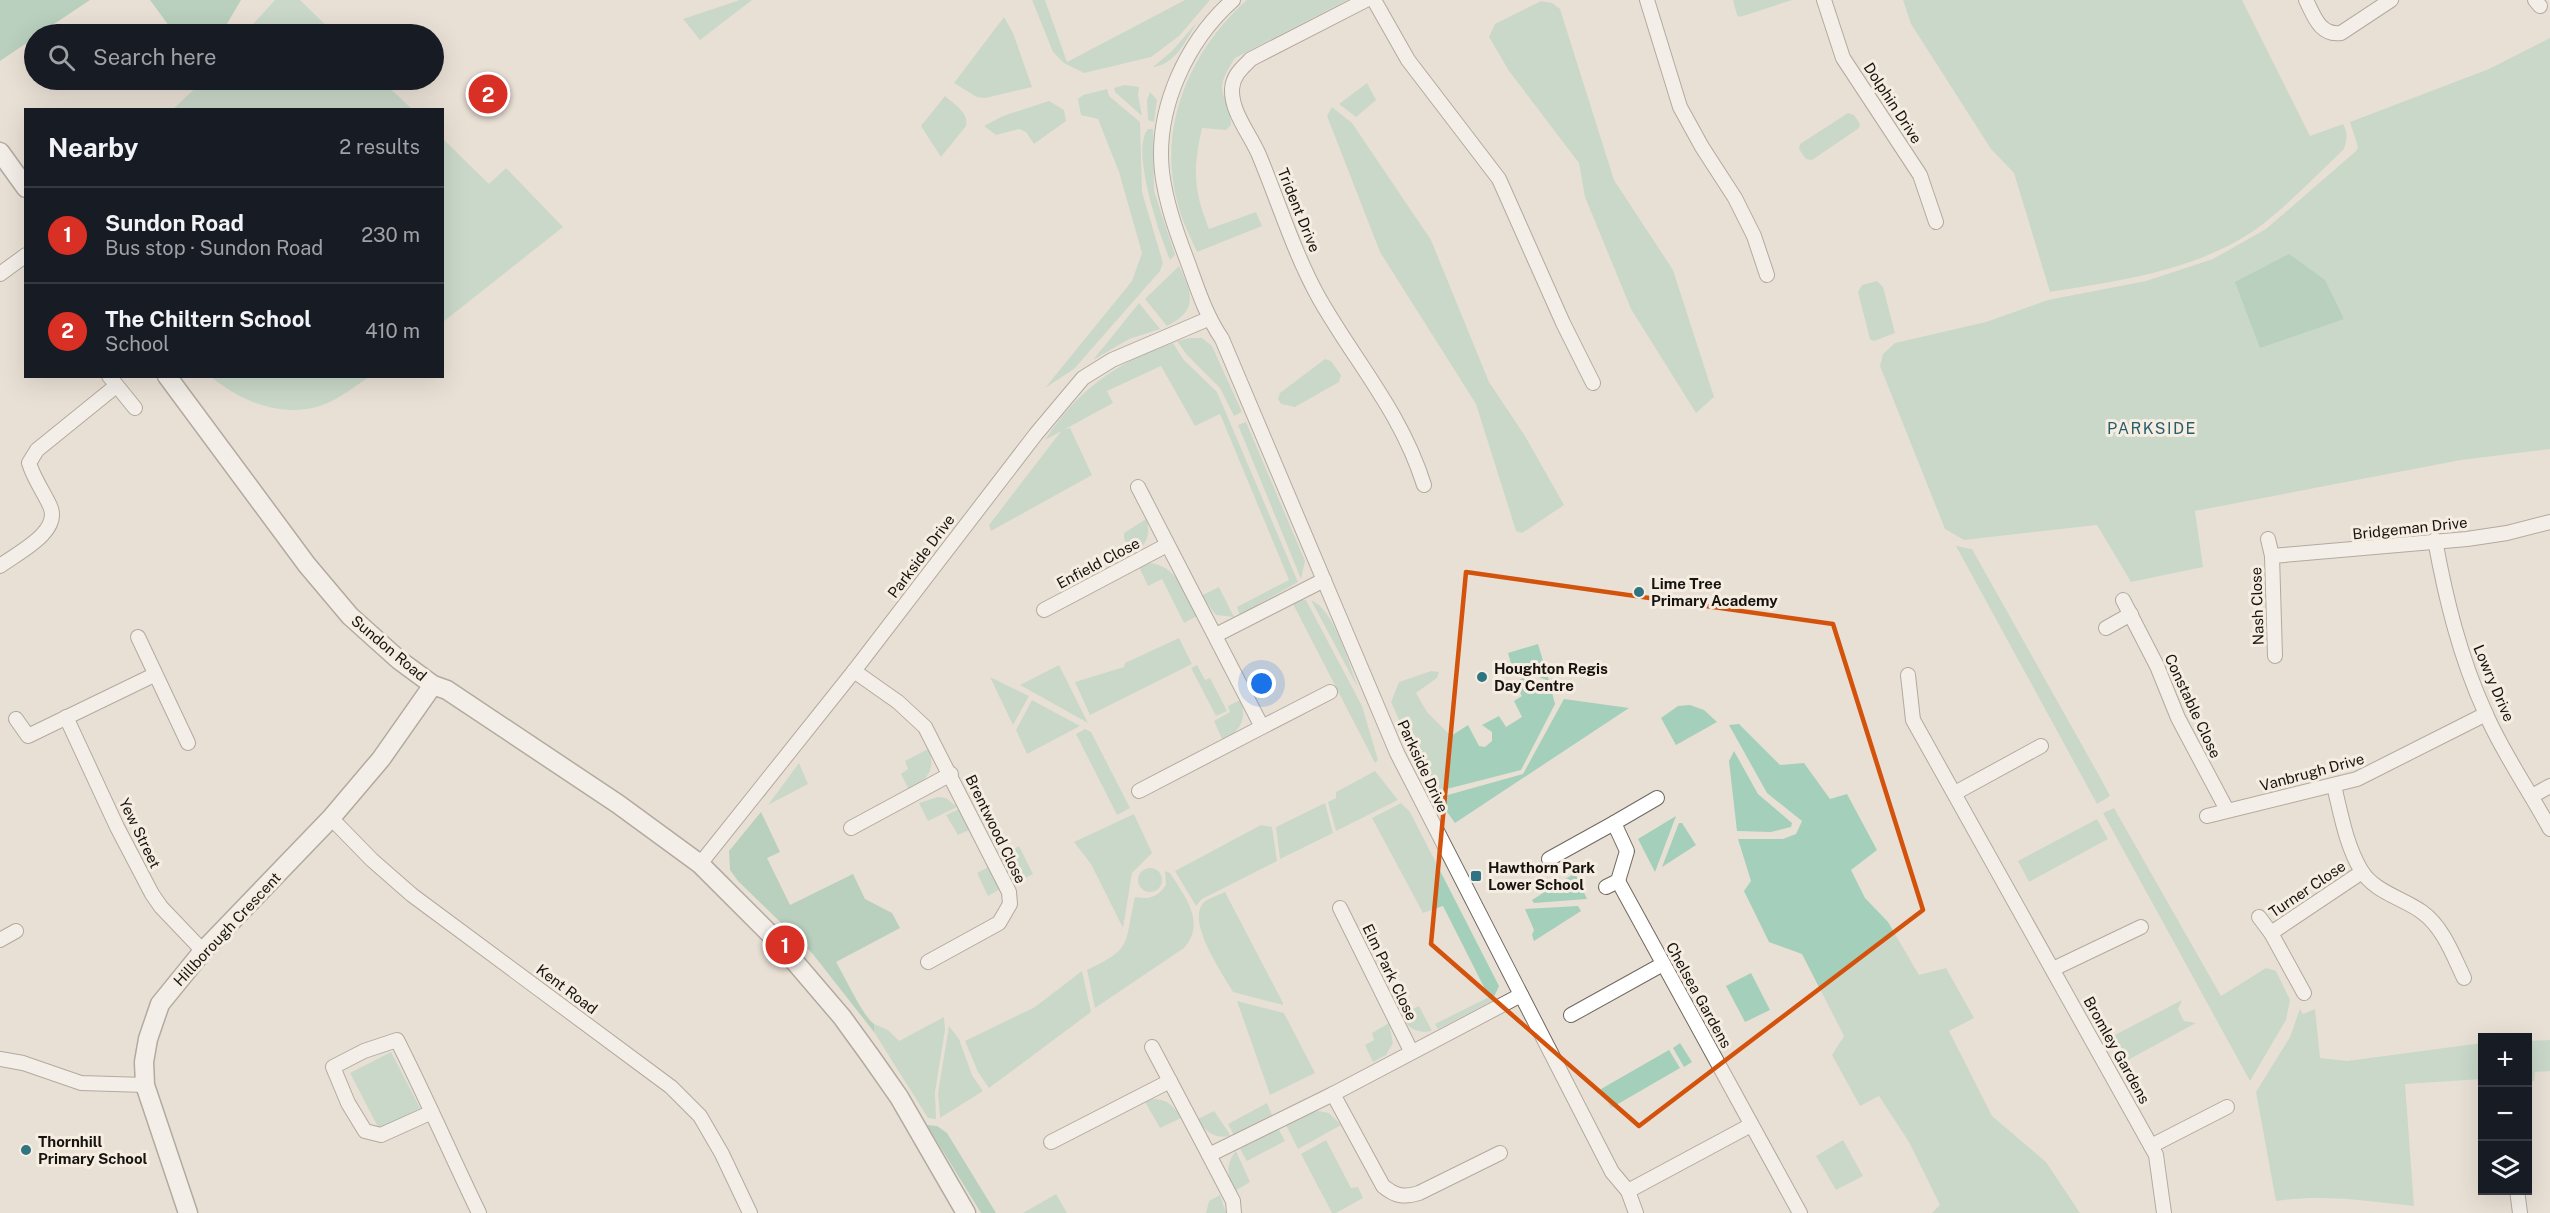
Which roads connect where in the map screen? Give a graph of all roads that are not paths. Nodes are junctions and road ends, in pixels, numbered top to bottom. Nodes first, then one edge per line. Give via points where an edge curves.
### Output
1 (1233, 0) edge
2 (1366, 0) edge
3 (1374, 0) edge
4 (1647, 0) edge
5 (1824, 0) edge
6 (2306, 0) edge
7 (2391, 0) edge
8 (0, 152) edge
9 (24, 185) edge
10 (1936, 222) dead end
11 (24, 256) edge
12 (0, 274) edge
13 (1767, 275) dead end
14 (1208, 319) junction
15 (169, 378) edge
16 (113, 381) edge
17 (1593, 383) dead end
18 (135, 408) dead end
19 (1424, 485) dead end
20 (1138, 487) dead end
21 (2550, 522) edge
22 (2268, 539) dead end
23 (2435, 540) junction
24 (1167, 545) junction
25 (2272, 556) junction
26 (0, 566) edge
27 (1324, 580) junction
28 (2123, 600) dead end
29 (1044, 610) dead end
30 (2131, 614) junction
31 (2106, 628) dead end
32 (1216, 635) junction
33 (138, 637) dead end
34 (2276, 656) dead end
35 (854, 671) junction
36 (154, 675) junction
37 (1908, 675) dead end
38 (433, 685) junction
39 (1330, 692) dead end
40 (2486, 714) junction
41 (66, 717) junction
42 (16, 719) dead end
43 (1262, 727) junction
44 (188, 744) dead end
45 (2041, 746) dead end
46 (951, 774) junction
47 (2334, 786) junction
48 (2550, 786) edge
49 (1139, 790) dead end
50 (1955, 793) junction
51 (2532, 796) junction
52 (1657, 798) dead end
53 (2227, 810) junction
54 (2207, 816) dead end
55 (330, 818) junction
56 (1614, 823) junction
57 (851, 828) dead end
58 (2550, 829) edge
59 (1549, 859) dead end
60 (700, 864) junction
61 (2362, 872) junction
62 (1340, 908) dead end
63 (2259, 916) dead end
64 (2140, 927) dead end
65 (16, 931) dead end
66 (2271, 933) junction
67 (0, 940) edge
68 (203, 951) junction
69 (928, 962) dead end
70 (1663, 964) junction
71 (2053, 969) junction
72 (2464, 978) dead end
73 (2304, 993) dead end
74 (1521, 994) junction
75 (1571, 1015) dead end
76 (1152, 1047) dead end
77 (1411, 1051) junction
78 (0, 1059) edge
79 (1170, 1081) junction
80 (145, 1085) junction
81 (1333, 1094) junction
82 (2227, 1107) dead end
83 (432, 1112) junction
84 (1751, 1125) junction
85 (1051, 1142) dead end
86 (2151, 1146) junction
87 (1500, 1153) dead end
88 (1209, 1155) junction
89 (1628, 1191) junction
90 (2518, 1195) edge
91 (188, 1213) edge
92 (478, 1213) edge
93 (750, 1213) edge
94 (966, 1213) edge
95 (1234, 1213) edge
96 (1636, 1213) edge
97 (1800, 1213) edge
98 (2164, 1213) edge
99 (2520, 1213) edge

1 - 14 street, Parkside Drive via 1206,27 1180,71 1162,136 1168,207
2 - 19 street, Trident Drive via 1251,59 1237,71 1233,102 1319,297 1408,440
3 - 17 street via 1408,60 1499,179
4 - 13 street via 1680,107 1736,198
5 - 10 street, Dolphin Drive via 1843,58 1920,175
6 - 7 street via 2322,30 2333,34 2341,33
8 - 9 street
11 - 12 street
14 - 27 street, Parkside Drive via 1222,339
14 - 35 street, Parkside Drive via 1112,360 1083,378
15 - 38 street, Sundon Road via 337,601 370,636
16 - 18 street
16 - 26 street via 37,450 29,463 51,508 52,522 45,533
20 - 24 street
21 - 23 street, Bridgeman Drive via 2507,533
22 - 25 street, Nash Close
23 - 25 street, Bridgeman Drive
23 - 40 street, Lowry Drive via 2445,596 2465,663
24 - 29 street, Enfield Close
24 - 32 street
25 - 34 street, Nash Close
27 - 32 street
27 - 74 street, Parkside Drive via 1397,753
28 - 30 street, Constable Close
30 - 31 street
30 - 53 street, Constable Close via 2178,718
32 - 43 street
33 - 36 street
35 - 46 street, Brentwood Close via 917,718
35 - 60 street, Parkside Drive
36 - 41 street
36 - 44 street
37 - 50 street, Bromley Gardens via 1913,720
38 - 55 street, Hillborough Crescent via 381,759
38 - 60 street, Sundon Road via 447,690 618,804
39 - 43 street
40 - 47 street, Vanbrugh Drive via 2380,770
40 - 51 street, Lowry Drive
41 - 42 street via 28,736
41 - 68 street, Yew Street via 152,894
43 - 49 street
45 - 50 street
46 - 57 street, Brentwood Close
46 - 69 street, Brentwood Close via 1009,892 1010,904 999,923
47 - 53 street, Vanbrugh Drive
47 - 61 street via 2348,843
48 - 51 street
50 - 71 street, Bromley Gardens
51 - 58 street, Lowry Drive
52 - 56 street
53 - 54 street, Vanbrugh Drive
55 - 68 street, Hillborough Crescent
55 - 93 street, Kent Road via 412,895 671,1087 700,1116
56 - 59 street
56 - 70 street, Chelsea Gardens via 1627,851 1612,884
60 - 94 street, Sundon Road via 777,941 842,1017 899,1097
61 - 66 street, Turner Close
61 - 72 street via 2388,894 2429,919 2442,933
62 - 77 street, Elm Park Close
63 - 66 street, Turner Close
64 - 71 street
65 - 67 street
66 - 73 street, Turner Close
68 - 80 street, Hillborough Crescent via 160,1004 144,1062
70 - 75 street
70 - 84 street, Chelsea Gardens
71 - 86 street, Bromley Gardens
74 - 77 street
74 - 89 street, Parkside Drive via 1612,1172
76 - 79 street
77 - 81 street
78 - 80 street via 81,1083
79 - 85 street
79 - 88 street
80 - 91 street, Hillborough Crescent
81 - 87 street via 1383,1186 1392,1193 1419,1193
81 - 88 street
82 - 86 street
83 - 83 street via 381,1135 365,1131 348,1104 333,1067 397,1040
83 - 92 street
84 - 89 street
84 - 97 street, Chelsea Gardens
86 - 98 street, Bromley Gardens via 2156,1155
88 - 95 street via 1233,1201
89 - 96 street, Parkside Drive
90 - 99 street

